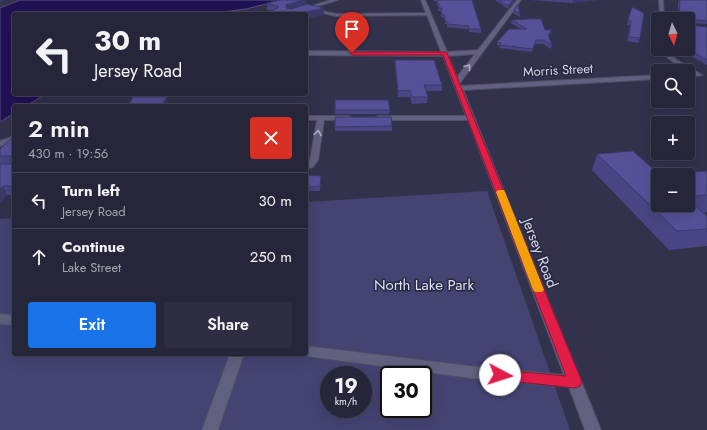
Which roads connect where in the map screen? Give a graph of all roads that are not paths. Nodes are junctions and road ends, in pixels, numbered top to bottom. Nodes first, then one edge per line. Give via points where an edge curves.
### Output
1 (336, 0) edge
2 (423, 0) edge
3 (518, 0) edge
4 (661, 0) edge
5 (307, 8) junction
6 (301, 10) edge
7 (662, 12) edge
8 (429, 14) junction
9 (479, 52) junction
10 (308, 53) edge
11 (445, 53) junction
12 (669, 56) edge
13 (707, 74) edge
14 (695, 75) edge
15 (699, 75) junction
16 (651, 77) edge
17 (458, 85) junction
18 (308, 118) edge
19 (321, 118) junction
20 (471, 118) junction
21 (12, 139) edge
22 (0, 144) edge
23 (308, 166) edge
24 (0, 319) edge
25 (12, 320) edge
26 (308, 351) edge
27 (236, 356) edge
28 (575, 382) junction
29 (210, 430) edge
30 (593, 430) edge

1 - 5 street
2 - 8 street, Jersey Road
3 - 9 street
4 - 7 street
5 - 6 street
5 - 8 street via 336,15
8 - 11 street, Jersey Road
9 - 11 street
17 -> 9 street
10 - 11 street
11 - 17 street, Jersey Road
12 - 15 street
13 - 15 street
14 - 15 street
16 - 17 street, Morris Street
17 - 20 street, Jersey Road
18 - 19 street
19 - 20 street
23 -> 19 street via 314,160
20 - 28 street, Jersey Road
21 - 22 street
24 - 25 street
26 - 28 street via 470,372
27 - 29 street
28 - 30 street, Jersey Road

